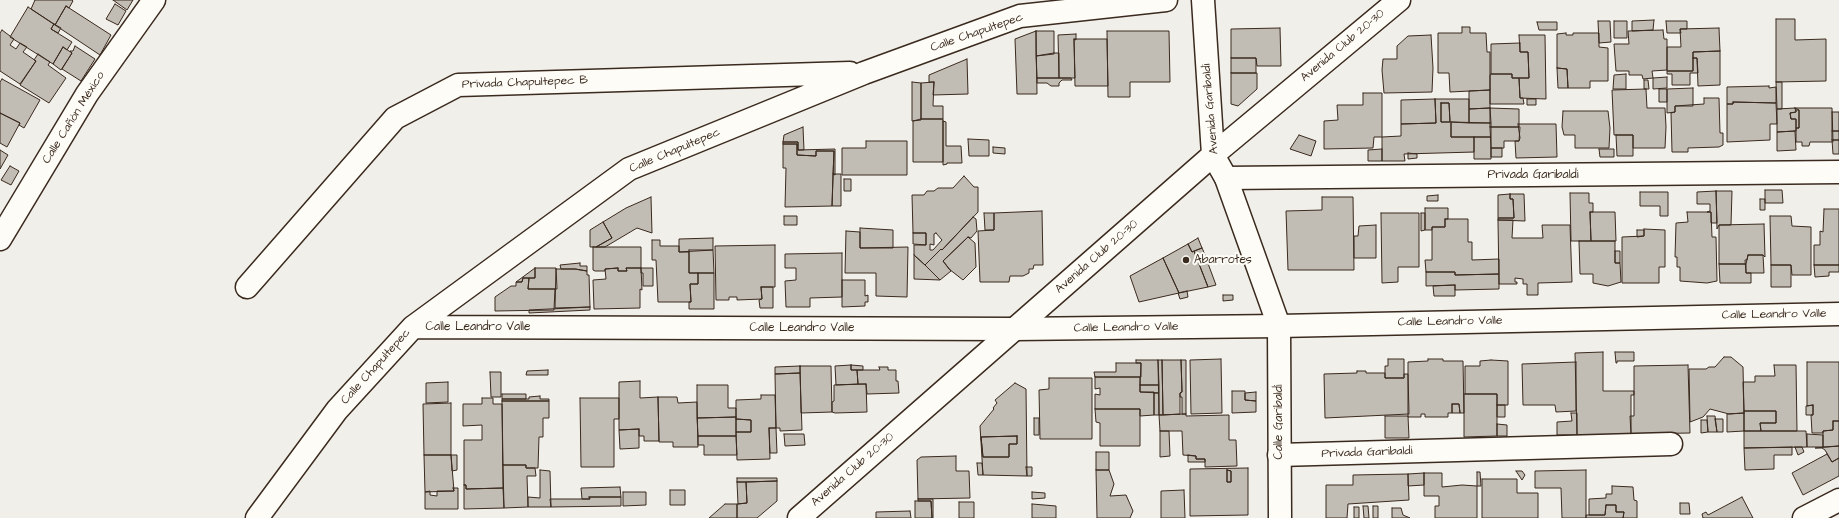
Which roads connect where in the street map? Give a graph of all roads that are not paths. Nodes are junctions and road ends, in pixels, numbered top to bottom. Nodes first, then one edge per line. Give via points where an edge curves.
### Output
1 (154, 0) edge
2 (1166, 0) edge
3 (1202, 0) edge
4 (1398, 0) edge
5 (864, 73) junction
6 (1213, 155) junction
7 (1839, 172) edge
8 (1226, 178) junction
9 (0, 239) edge
10 (247, 287) dead end
11 (1839, 314) edge
12 (413, 326) junction
13 (1278, 326) junction
14 (1014, 329) junction
15 (1671, 444) dead end
16 (1279, 456) junction
17 (1839, 500) edge
18 (257, 518) edge
19 (799, 518) edge
20 (1280, 518) edge
21 (1804, 518) edge

1 - 9 street, Calle Cañón México via 87,94
2 - 5 street, Calle Chapultepec via 1020,16
3 - 6 street, Avenida Garibaldi
4 - 6 street, Avenida Club 20-30
5 - 10 street, Privada Chapultepec B via 458,85 395,118
5 - 12 street, Calle Chapultepec via 629,169
6 - 8 street, Avenida Garibaldi
6 - 14 street, Avenida Club 20-30
7 - 8 street, Privada Garibaldi
8 - 13 street, Avenida Garibaldi
11 - 13 street, Calle Leandro Valle
12 - 14 street, Calle Leandro Valle
12 - 18 street, Calle Chapultepec via 337,410
13 - 14 street, Calle Leandro Valle
13 - 16 street, Calle Garibaldi
14 - 19 street, Avenida Club 20-30
15 - 16 street, Privada Garibaldi
16 - 20 street, Calle Garibaldi
17 - 21 street

